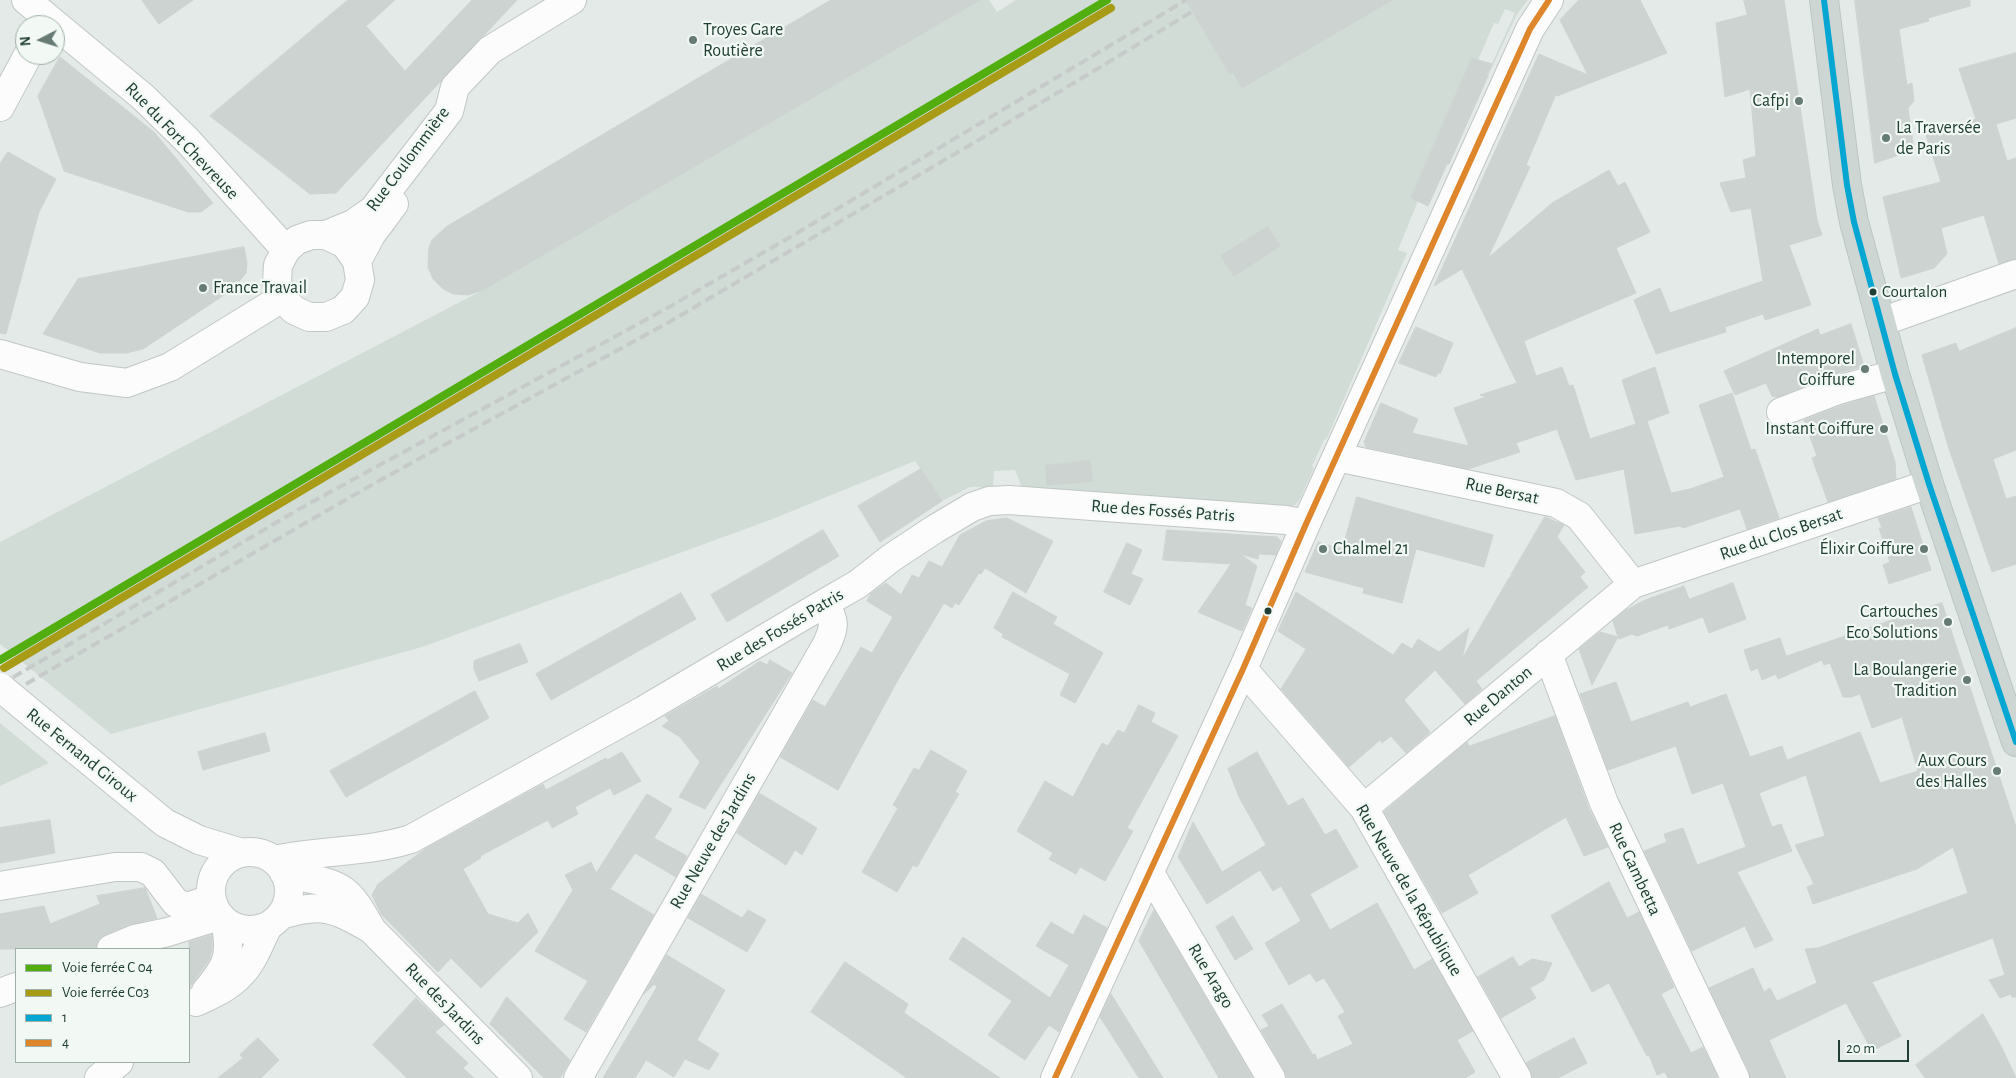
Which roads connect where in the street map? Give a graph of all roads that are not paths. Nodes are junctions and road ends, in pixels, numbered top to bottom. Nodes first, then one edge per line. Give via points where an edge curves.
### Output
1 (26, 0) edge
2 (572, 0) edge
3 (1549, 0) edge
4 (1824, 0) edge
5 (41, 15) edge
6 (65, 35) edge
7 (23, 65) edge
8 (0, 107) edge
9 (430, 161) dead end
10 (326, 235) junction
11 (286, 250) junction
12 (357, 261) junction
13 (2016, 274) edge
14 (282, 298) junction
15 (1881, 322) junction
16 (0, 354) edge
17 (1895, 374) junction
18 (1781, 412) dead end
19 (1337, 457) junction
20 (1929, 484) junction
21 (1306, 524) junction
22 (1633, 584) junction
23 (826, 603) junction
24 (1548, 654) junction
25 (1243, 668) junction
26 (0, 687) edge
27 (2016, 742) edge
28 (1364, 808) junction
29 (165, 823) junction
30 (242, 853) junction
31 (279, 867) junction
32 (1150, 873) junction
33 (0, 886) edge
34 (216, 906) junction
35 (275, 920) junction
36 (372, 930) junction
37 (113, 948) edge
38 (15, 986) edge
39 (0, 993) edge
40 (192, 1005) edge
41 (518, 1078) edge
42 (578, 1078) edge
43 (1054, 1078) edge
44 (1272, 1078) edge
45 (1517, 1078) edge
46 (1735, 1078) edge

1 - 5 street, Rue du Fort Chevreuse
2 - 10 street, Rue Coulommière via 490,50 455,87 449,111 373,210 353,224
3 - 19 street via 1530,29
4 - 15 main road via 1847,185
6 - 11 street, Rue du Fort Chevreuse via 143,97 187,140
7 - 8 street
9 - 12 street via 371,235
10 - 11 street via 311,235 297,240
10 - 12 street via 345,244
11 - 14 street via 278,265 277,282
12 - 14 street via 360,280 355,297 343,310 326,317 309,317 294,310
13 - 15 street
14 - 16 street via 170,367 126,382 80,377
15 - 17 main road
17 - 18 street via 1838,390
17 - 20 main road
19 - 21 street
19 - 22 street, Rue Bersat via 1556,503 1579,516
20 - 22 street, Rue du Clos Bersat
20 - 27 main road
21 - 23 street, Rue des Fossés Patris via 1138,508 989,501 935,529
21 - 25 street
22 - 24 street, Rue Danton
23 - 31 street, Rue des Fossés Patris via 644,710 411,839 391,846 294,856
23 - 42 street, Rue Neuve des Jardins via 834,619 834,630 827,644
24 - 28 street, Rue Danton
24 - 46 street, Rue Gambetta via 1604,803
25 - 28 street, Rue Neuve de la République
25 - 32 street
26 - 29 street, Rue Fernand Giroux, bridge
28 - 45 street, Rue Neuve de la République
29 - 30 street, Rue Fernand Giroux via 199,840
29 - 34 street, Rue Fernand Giroux via 197,859
30 - 31 street via 256,853
30 - 34 street via 230,857 214,876
31 - 35 street via 288,883 288,894 286,906
31 - 36 street, Rue des Jardins via 344,891
32 - 43 street
32 - 44 street, Rue Arago
33 - 34 street via 115,867 141,867 154,873 176,903 187,907
34 - 35 street via 235,927 246,930 258,930
34 - 37 street via 168,932 135,939
34 - 40 street, Rue Fernand Giroux via 229,939 229,955 223,971
35 - 36 street, Rue des Jardins via 303,908 319,908 344,914
35 - 40 street via 249,964 236,979
36 - 41 street, Rue des Jardins
38 - 39 street

